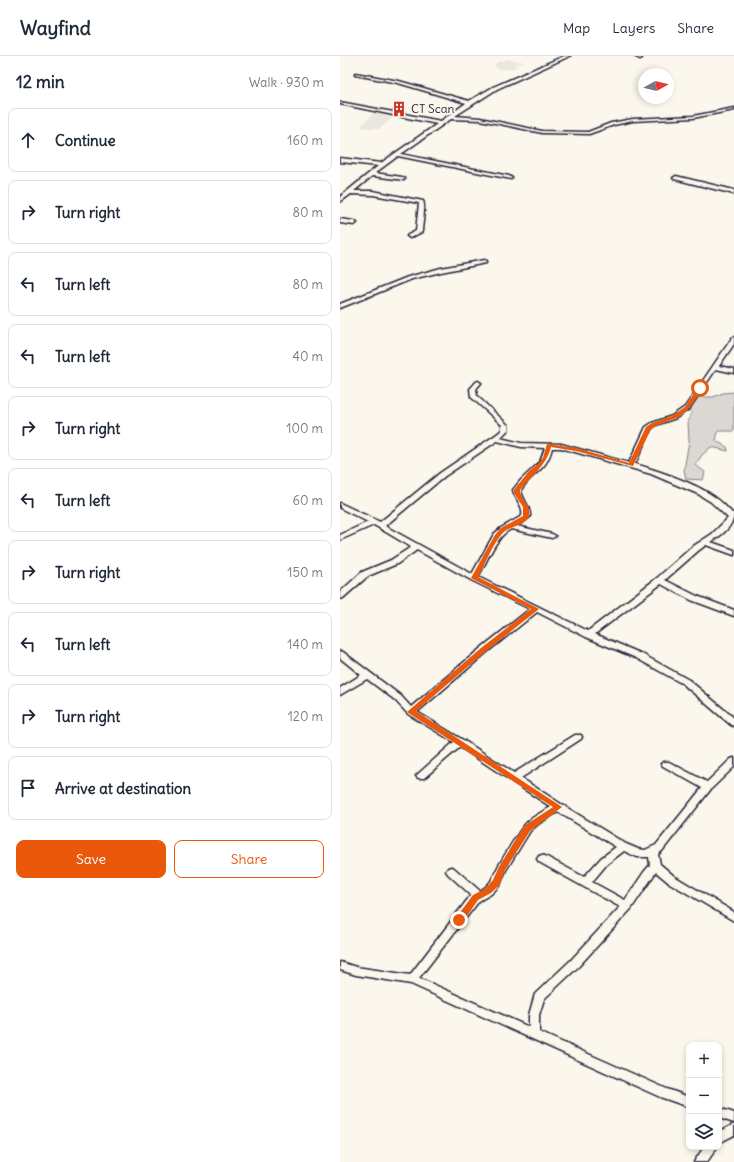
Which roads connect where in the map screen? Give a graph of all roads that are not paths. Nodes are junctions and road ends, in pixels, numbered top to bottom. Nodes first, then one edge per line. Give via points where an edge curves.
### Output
1 (564, 56) edge
2 (357, 74) dead end
3 (340, 103) edge
4 (470, 103) junction
5 (734, 109) edge
6 (449, 117) junction
7 (442, 123) junction
8 (396, 154) junction
9 (340, 160) edge
10 (382, 165) junction
11 (370, 174) junction
12 (509, 178) dead end
13 (676, 178) dead end
14 (402, 179) dead end
15 (350, 192) junction
16 (734, 192) edge
17 (340, 200) edge
18 (340, 221) edge
19 (354, 223) dead end
20 (410, 236) dead end
21 (484, 262) dead end
22 (340, 306) edge
23 (734, 338) edge
24 (714, 367) junction
25 (734, 370) edge
26 (478, 383) dead end
27 (496, 439) junction
28 (549, 445) junction
29 (630, 465) junction
30 (340, 505) edge
31 (733, 517) edge
32 (377, 524) junction
33 (510, 527) junction
34 (552, 536) dead end
35 (340, 538) edge
36 (704, 542) junction
37 (416, 547) junction
38 (734, 553) edge
39 (474, 578) junction
40 (660, 580) junction
41 (340, 596) edge
42 (536, 609) junction
43 (734, 613) edge
44 (589, 635) junction
45 (340, 654) edge
46 (368, 675) junction
47 (340, 692) edge
48 (411, 712) junction
49 (734, 723) edge
50 (578, 737) dead end
51 (460, 742) junction
52 (734, 761) edge
53 (666, 764) dead end
54 (422, 776) dead end
55 (514, 778) junction
56 (708, 787) junction
57 (558, 807) junction
58 (623, 846) junction
59 (653, 852) junction
60 (542, 859) dead end
61 (655, 866) junction
62 (451, 871) dead end
63 (585, 883) junction
64 (479, 896) junction
65 (627, 906) junction
66 (734, 916) edge
67 (340, 966) edge
68 (412, 980) junction
69 (534, 1035) junction
70 (686, 1101) edge
71 (722, 1114) edge
72 (734, 1118) edge
73 (734, 1129) edge
74 (722, 1136) edge
75 (709, 1150) edge
76 (700, 1162) edge

1 - 4 street via 495,88
2 - 4 street via 394,81
3 - 7 street
4 - 6 street
5 - 6 street via 684,118 633,120 589,133 542,132 480,119
6 - 7 street
7 - 8 street
8 - 10 street
8 - 12 street
9 - 10 street
10 - 11 street
11 - 14 street
11 - 15 street
13 - 16 street
15 - 17 street
15 - 20 street via 373,193 421,202 419,232
18 - 19 street
21 - 22 street via 410,278
23 - 24 street
24 - 25 street
24 - 29 street via 687,408 674,417 648,428
26 - 27 street via 473,388 474,397 505,425 505,430
27 - 28 street via 521,445
27 - 32 street via 451,468 397,514
28 - 29 street
28 - 33 street via 546,458 519,486 517,493 526,507 526,513 522,520
29 - 31 street via 702,492
30 - 32 street
31 - 36 street via 722,530
32 - 35 street
32 - 37 street
33 - 34 street
33 - 39 street via 497,536
36 - 38 street
36 - 40 street
37 - 39 street
37 - 41 street via 394,562 365,574
39 - 42 street
40 - 43 street via 694,598
40 - 44 street
42 - 44 street
42 - 48 street
44 - 49 street via 639,656 686,682
45 - 46 street
46 - 47 street
46 - 48 street via 398,698
48 - 51 street
50 - 55 street
51 - 54 street
51 - 55 street
52 - 56 street
53 - 56 street
55 - 57 street
56 - 59 street
57 - 58 street
57 - 64 street via 527,828 497,882
58 - 59 street via 637,853
58 - 63 street via 604,861
59 - 61 street
60 - 63 street
61 - 65 street
61 - 66 street via 671,879
62 - 64 street
63 - 65 street
64 - 68 street
65 - 69 street via 575,963 539,997 534,1015
67 - 68 street
68 - 69 street
69 - 70 street
71 - 72 street
73 - 74 street
75 - 76 street

